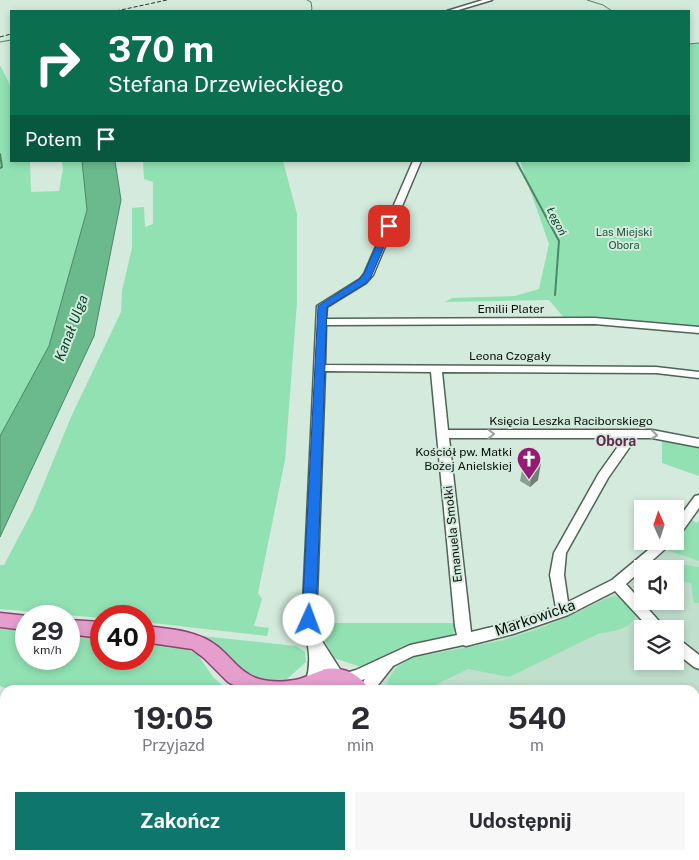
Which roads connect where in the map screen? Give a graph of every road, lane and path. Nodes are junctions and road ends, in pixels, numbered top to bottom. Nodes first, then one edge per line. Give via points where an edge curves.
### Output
1 (489, 0) edge
2 (454, 10) edge
3 (417, 162) edge
4 (322, 322) junction
5 (699, 330) edge
6 (320, 368) junction
7 (436, 369) junction
8 (699, 375) edge
9 (442, 434) junction
10 (633, 434) junction
11 (699, 443) edge
12 (699, 499) edge
13 (684, 520) edge
14 (657, 550) edge
15 (617, 584) junction
16 (563, 611) junction
17 (0, 620) edge
18 (651, 620) edge
19 (15, 622) edge
20 (155, 635) edge
21 (466, 640) junction
22 (316, 643) junction
23 (684, 651) edge
24 (387, 663) junction
25 (699, 663) edge
26 (347, 682) edge
27 (252, 685) edge
28 (309, 685) edge
29 (369, 685) edge

1 - 2 street
3 - 4 street via 368,275 322,306
4 - 5 street, Emilii Plater via 594,321
4 - 6 street
6 - 7 street, Leona Czogały
6 - 22 street via 309,620
7 - 8 street, Leona Czogały via 656,370
7 - 9 street, Emanuela Smołki
9 -> 10 street, Księcia Leszka Raciborskiego
9 - 21 street, Emanuela Smołki
10 -> 11 street, Księcia Leszka Raciborskiego via 652,434
10 - 16 street via 603,476 560,553 557,575
12 - 13 street
14 - 15 street, Markowicka
15 - 16 street, Markowicka
15 - 18 street
16 - 21 street, Markowicka
17 - 19 main road
20 - 27 main road via 198,643 235,676
21 - 24 street, Markowicka via 416,649
22 - 26 street
22 - 28 street via 317,669
23 - 25 street
24 - 26 street, Markowicka
24 - 29 street, Markowicka
26 - 28 main road via 324,677

